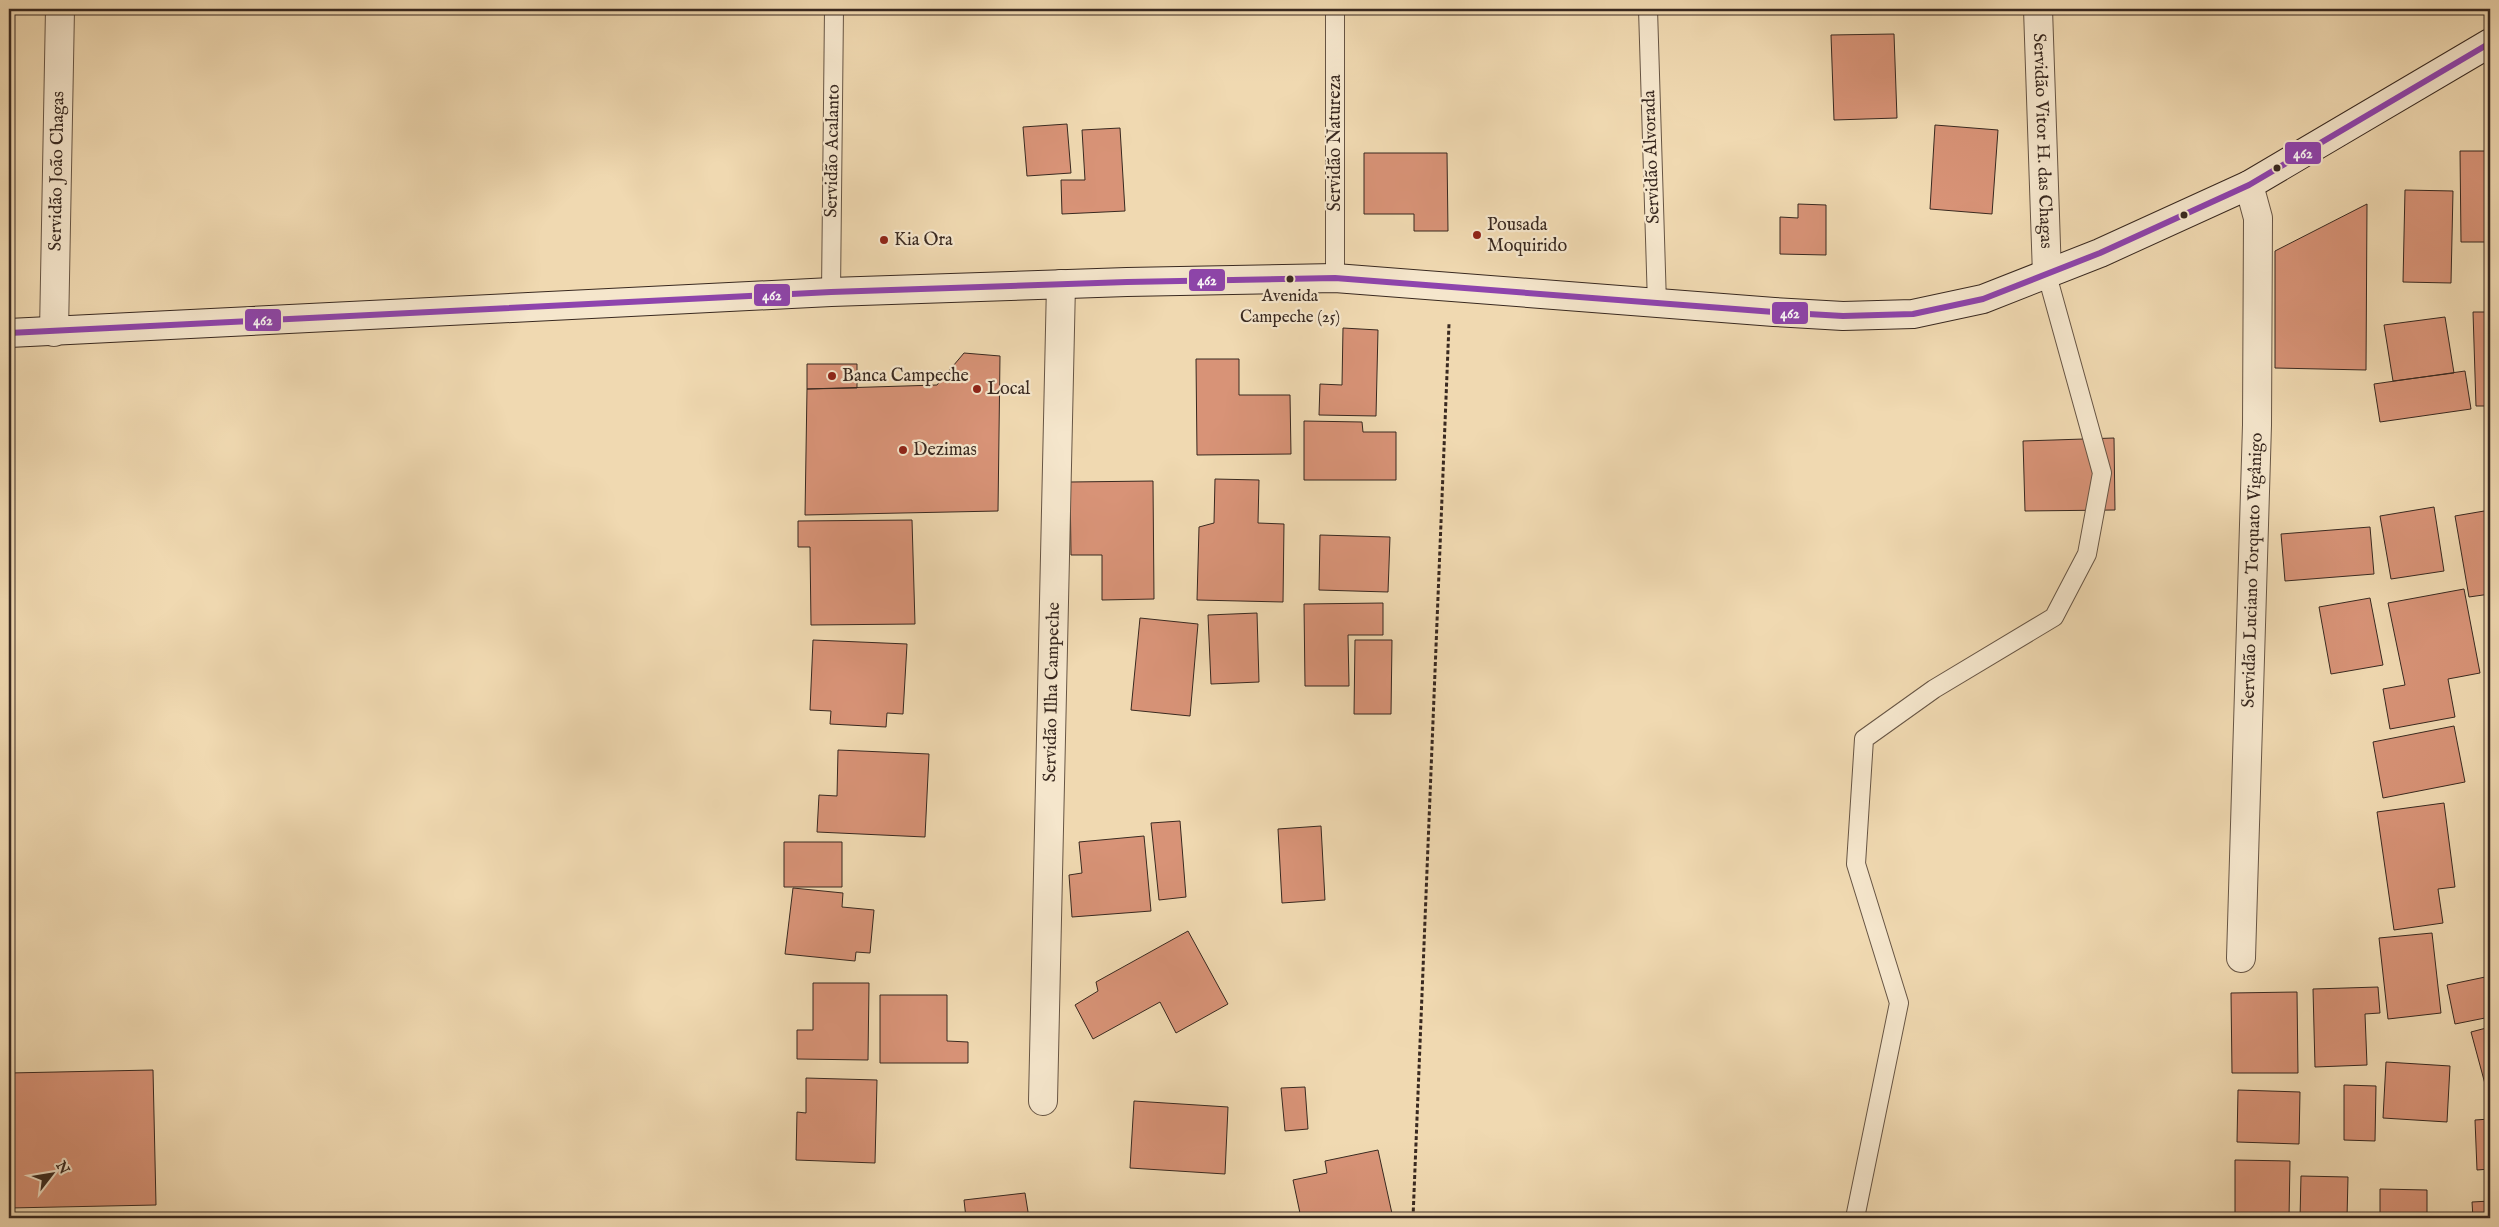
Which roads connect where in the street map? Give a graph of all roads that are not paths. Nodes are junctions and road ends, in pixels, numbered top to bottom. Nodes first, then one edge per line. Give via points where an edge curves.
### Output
1 (60, 9) edge
2 (834, 9) edge
3 (1335, 9) edge
4 (1648, 9) edge
5 (2038, 9) edge
6 (2490, 42) edge
7 (2249, 185) junction
8 (2047, 275) junction
9 (1335, 278) junction
10 (1061, 284) junction
11 (831, 292) junction
12 (1657, 304) junction
13 (54, 332) junction
14 (9, 333) edge
15 (2241, 958) dead end
16 (1043, 1101) dead end
17 (1855, 1218) edge

1 - 13 main road, Servidão João Chagas
2 - 11 lane, Servidão Acalanto
3 - 9 lane, Servidão Natureza
4 - 12 lane, Servidão Alvorada
5 - 8 main road, Servidão Vitor H. das Chagas
6 - 7 main road
7 - 8 main road
7 - 15 main road, Servidão Luciano Torquato Vigânigo via 2258,218 2257,416
8 - 12 main road via 1983,299 1913,314 1843,316
8 - 17 lane via 2102,473 2087,554 2054,616 1934,689 1864,739 1856,864 1899,1003
9 - 10 main road
9 - 12 main road
10 - 11 main road
10 - 16 main road, Servidão Ilha Campeche
11 - 13 main road
13 - 14 main road

